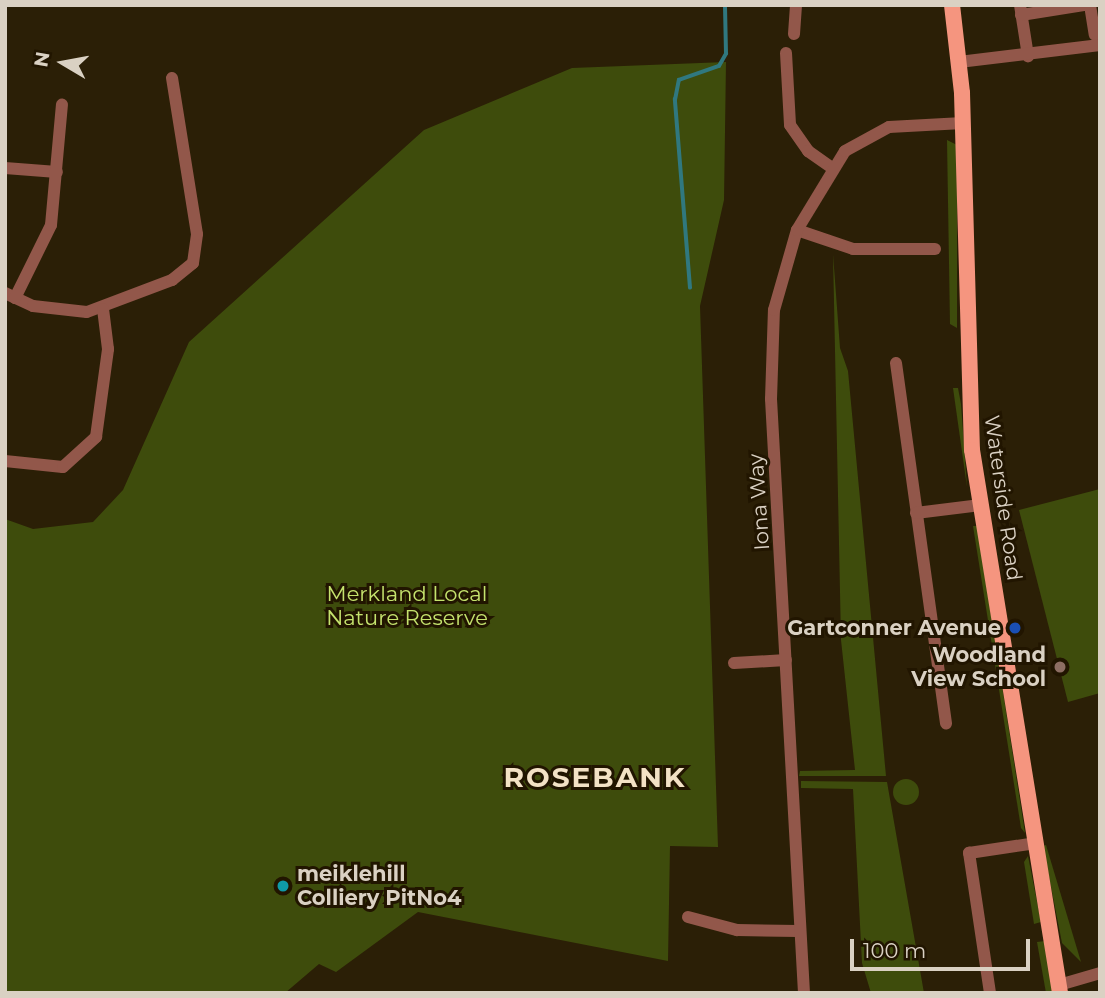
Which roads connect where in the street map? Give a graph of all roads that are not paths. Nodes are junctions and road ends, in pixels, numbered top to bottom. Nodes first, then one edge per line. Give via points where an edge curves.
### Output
1 (796, 5) edge
2 (952, 5) edge
3 (1087, 5) edge
4 (1020, 10) edge
5 (794, 34) dead end
6 (1097, 40) edge
7 (786, 53) dead end
8 (1028, 56) junction
9 (959, 62) junction
10 (172, 78) dead end
11 (62, 105) dead end
12 (963, 123) junction
13 (831, 167) junction
14 (5, 168) edge
15 (57, 172) junction
16 (797, 230) junction
17 (935, 249) dead end
18 (10, 296) edge
19 (103, 309) junction
20 (896, 363) dead end
21 (5, 461) edge
22 (981, 505) junction
23 (916, 513) junction
24 (786, 660) junction
25 (734, 663) dead end
26 (946, 724) dead end
27 (1036, 843) junction
28 (688, 917) dead end
29 (798, 931) junction
30 (1100, 973) edge
31 (1059, 989) edge
32 (804, 993) edge
33 (990, 993) edge

1 - 5 street
2 - 9 main road, Waterside Road
3 - 4 street
3 - 6 street
4 - 8 street
6 - 8 street
7 - 13 street via 790,125 808,151
8 - 9 street
9 - 12 main road, Waterside Road
10 - 19 street via 197,256 172,280
11 - 15 street
12 - 13 street, Iona Way via 873,132
12 - 22 main road, Waterside Road via 969,399
13 - 16 street, Iona Way
14 - 15 street
15 - 18 street via 51,225
16 - 17 street via 853,249
16 - 24 street, Iona Way via 780,281 769,359
18 - 19 street via 57,312
19 - 21 street via 108,349 96,437 63,467
20 - 23 street
22 - 23 street
22 - 27 main road, Waterside Road
23 - 26 street
24 - 25 street
24 - 29 street, Iona Way
27 - 31 main road, Waterside Road
27 - 33 street via 968,853
28 - 29 street via 737,930
29 - 32 street, Iona Way
30 - 31 street

